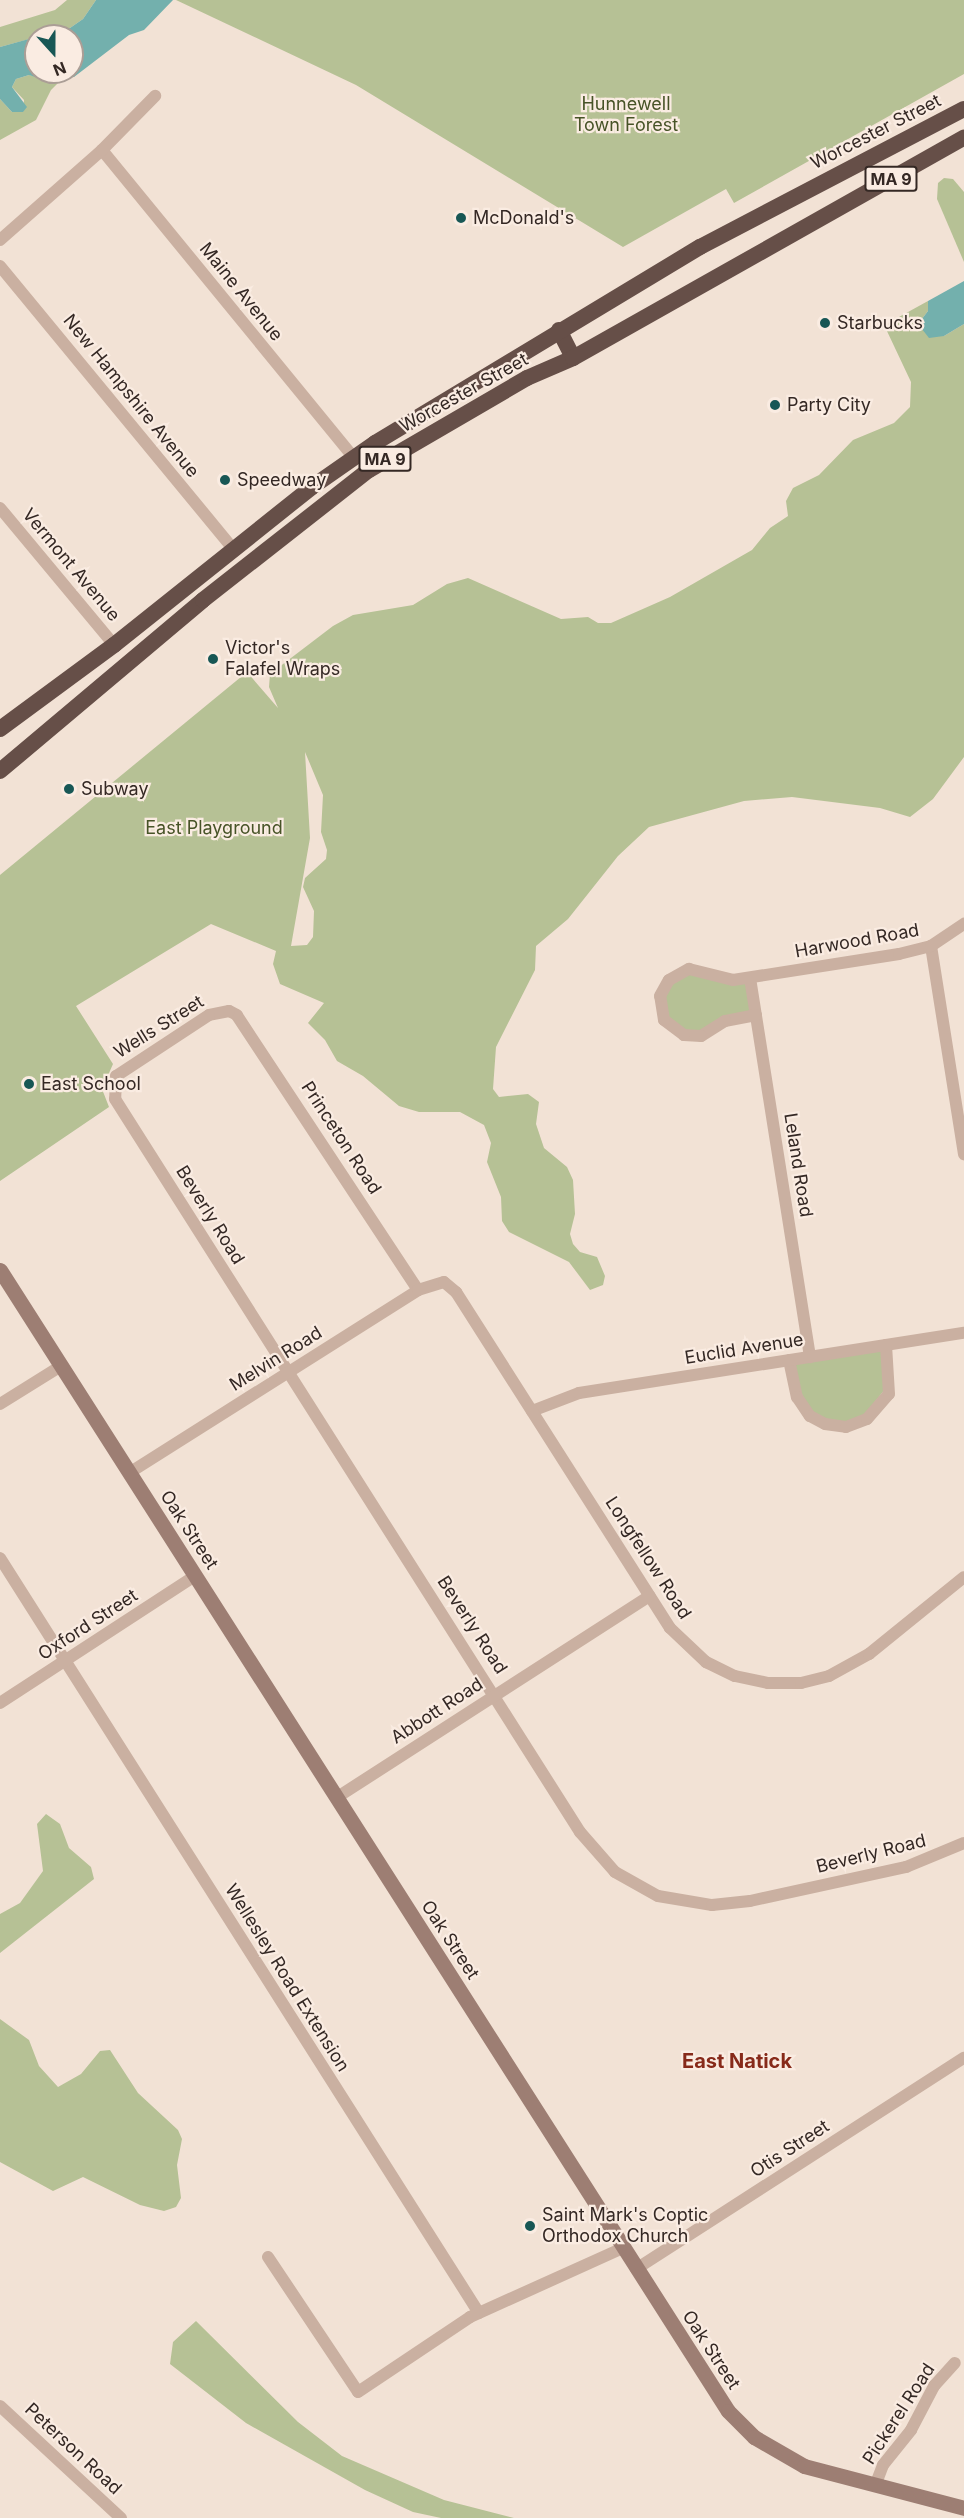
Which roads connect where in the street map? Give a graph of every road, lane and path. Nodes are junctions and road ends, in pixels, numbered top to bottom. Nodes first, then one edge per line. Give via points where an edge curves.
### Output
1 (155, 96) dead end
2 (964, 109) edge
3 (964, 138) edge
4 (102, 150) junction
5 (0, 240) edge
6 (0, 266) edge
7 (559, 330) junction
8 (573, 358) junction
9 (353, 457) junction
10 (0, 508) edge
11 (234, 550) junction
12 (114, 645) junction
13 (0, 729) edge
14 (0, 771) edge
15 (964, 924) edge
16 (931, 946) junction
17 (750, 978) junction
18 (229, 1011) joint
19 (756, 1015) junction
20 (113, 1083) joint
21 (964, 1154) edge
22 (0, 1270) edge
23 (444, 1282) joint
24 (418, 1290) junction
25 (964, 1333) edge
26 (886, 1345) junction
27 (810, 1357) junction
28 (789, 1360) junction
29 (61, 1366) junction
30 (289, 1372) junction
31 (0, 1404) edge
32 (532, 1411) junction
33 (129, 1473) junction
34 (0, 1558) edge
35 (195, 1576) junction
36 (964, 1577) edge
37 (649, 1596) junction
38 (65, 1662) junction
39 (495, 1695) junction
40 (0, 1703) edge
41 (336, 1798) junction
42 (964, 1843) edge
43 (964, 2058) edge
44 (623, 2248) junction
45 (268, 2257) dead end
46 (636, 2269) junction
47 (478, 2313) junction
48 (955, 2363) dead end
49 (0, 2406) edge
50 (875, 2486) junction
51 (964, 2508) edge
52 (121, 2518) edge

1 - 4 street
2 - 7 highway, Worcester Street / MA 9 via 707,243
3 - 8 highway, Worcester Street / MA 9
4 - 5 street
4 - 9 street, Maine Avenue
6 - 11 street, New Hampshire Avenue
7 - 8 highway
7 - 9 highway, Worcester Street / MA 9
8 - 14 highway, Worcester Street / MA 9 via 527,378 434,430 349,484 203,600
9 - 11 highway, Worcester Street / MA 9
10 - 12 street, Vermont Avenue
11 - 12 highway, Worcester Street / MA 9
12 - 13 highway, Worcester Street / MA 9
15 - 16 street, Harwood Road
16 - 17 street, Harwood Road
16 - 21 street
17 - 19 street, Leland Road
17 - 19 street, Harwood Road via 724,980 702,970 681,971 662,991 661,1011 669,1026 692,1037 710,1032 725,1021
18 - 20 street, Wells Street via 209,1015 184,1030 121,1071
18 - 24 street, Princeton Road via 244,1021
19 - 27 street, Leland Road
20 - 30 street, Beverly Road via 115,1100
22 - 29 main road, Oak Street
23 - 24 street, Melvin Road
23 - 32 street, Longfellow Road via 456,1292
24 - 30 street, Melvin Road
25 - 26 street, Euclid Avenue
26 - 27 street, Euclid Avenue
26 - 28 street via 889,1394 867,1419 846,1427 825,1424 810,1416 797,1397
27 - 28 street, Euclid Avenue
28 - 32 street, Euclid Avenue via 579,1393
29 - 31 street
29 - 33 main road, Oak Street
30 - 33 street, Melvin Road
30 - 39 street, Beverly Road
32 - 37 street, Longfellow Road
33 - 35 main road, Oak Street
34 - 38 street, Wellesley Road Extension
35 - 38 street, Oxford Street
35 - 41 main road, Oak Street
36 - 37 street, Longfellow Road via 857,1662 816,1681 784,1684 751,1681 706,1662 670,1628
37 - 39 street, Abbott Road
38 - 40 street, Oxford Street
38 - 47 street, Wellesley Road Extension
39 - 41 street, Abbott Road
39 - 42 street, Beverly Road via 591,1848 621,1877 658,1896 693,1904 750,1901 906,1866
41 - 44 main road, Oak Street
43 - 46 street, Otis Street
44 - 46 main road, Oak Street
44 - 47 street
45 - 47 street via 358,2392
46 - 50 main road, Oak Street via 717,2396 741,2426 796,2462
48 - 50 street, Pickerel Road via 934,2386
49 - 52 street, Peterson Road
50 - 51 main road, Oak Street

